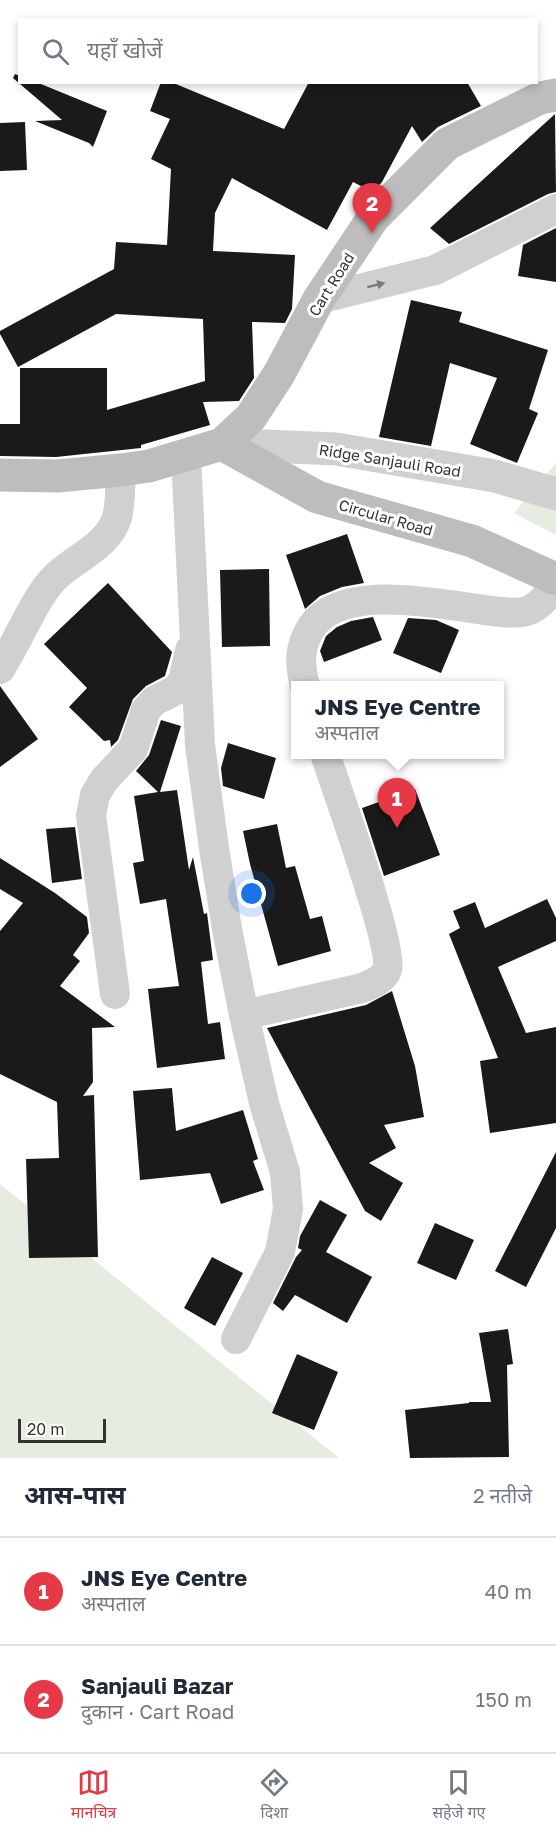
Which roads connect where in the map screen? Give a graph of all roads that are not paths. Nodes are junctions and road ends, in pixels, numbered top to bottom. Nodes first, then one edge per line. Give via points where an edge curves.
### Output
1 (556, 95) edge
2 (556, 209) edge
3 (320, 299) junction
4 (222, 444) junction
5 (186, 456) junction
6 (121, 470) junction
7 (0, 475) edge
8 (556, 494) edge
9 (556, 580) edge
10 (195, 624) junction
11 (0, 669) edge
12 (304, 681) edge
13 (327, 759) edge
14 (115, 994) dead end
15 (244, 1016) junction
16 (236, 1339) dead end

1 - 3 main road, Cart Road via 540,98 447,144 373,218
3 -> 2 street via 435,270
3 - 4 main road, Cart Road via 251,417
4 - 5 main road
4 - 8 street, Ridge Sanjauli Road via 336,449 495,476
4 - 9 main road, Circular Road via 317,497 472,541
5 - 6 main road
5 - 10 street
6 - 7 main road via 57,476
6 - 11 street via 117,515 111,531 47,586
9 - 12 street via 546,598 531,610 501,612 391,599 346,604 321,615 305,638 300,667
10 - 14 street via 183,681 146,710 133,749 95,795 91,815
10 - 15 street via 200,745
13 - 15 street via 372,897 388,958 387,971 378,981 362,988
15 - 16 street via 285,1172 288,1209 280,1252

